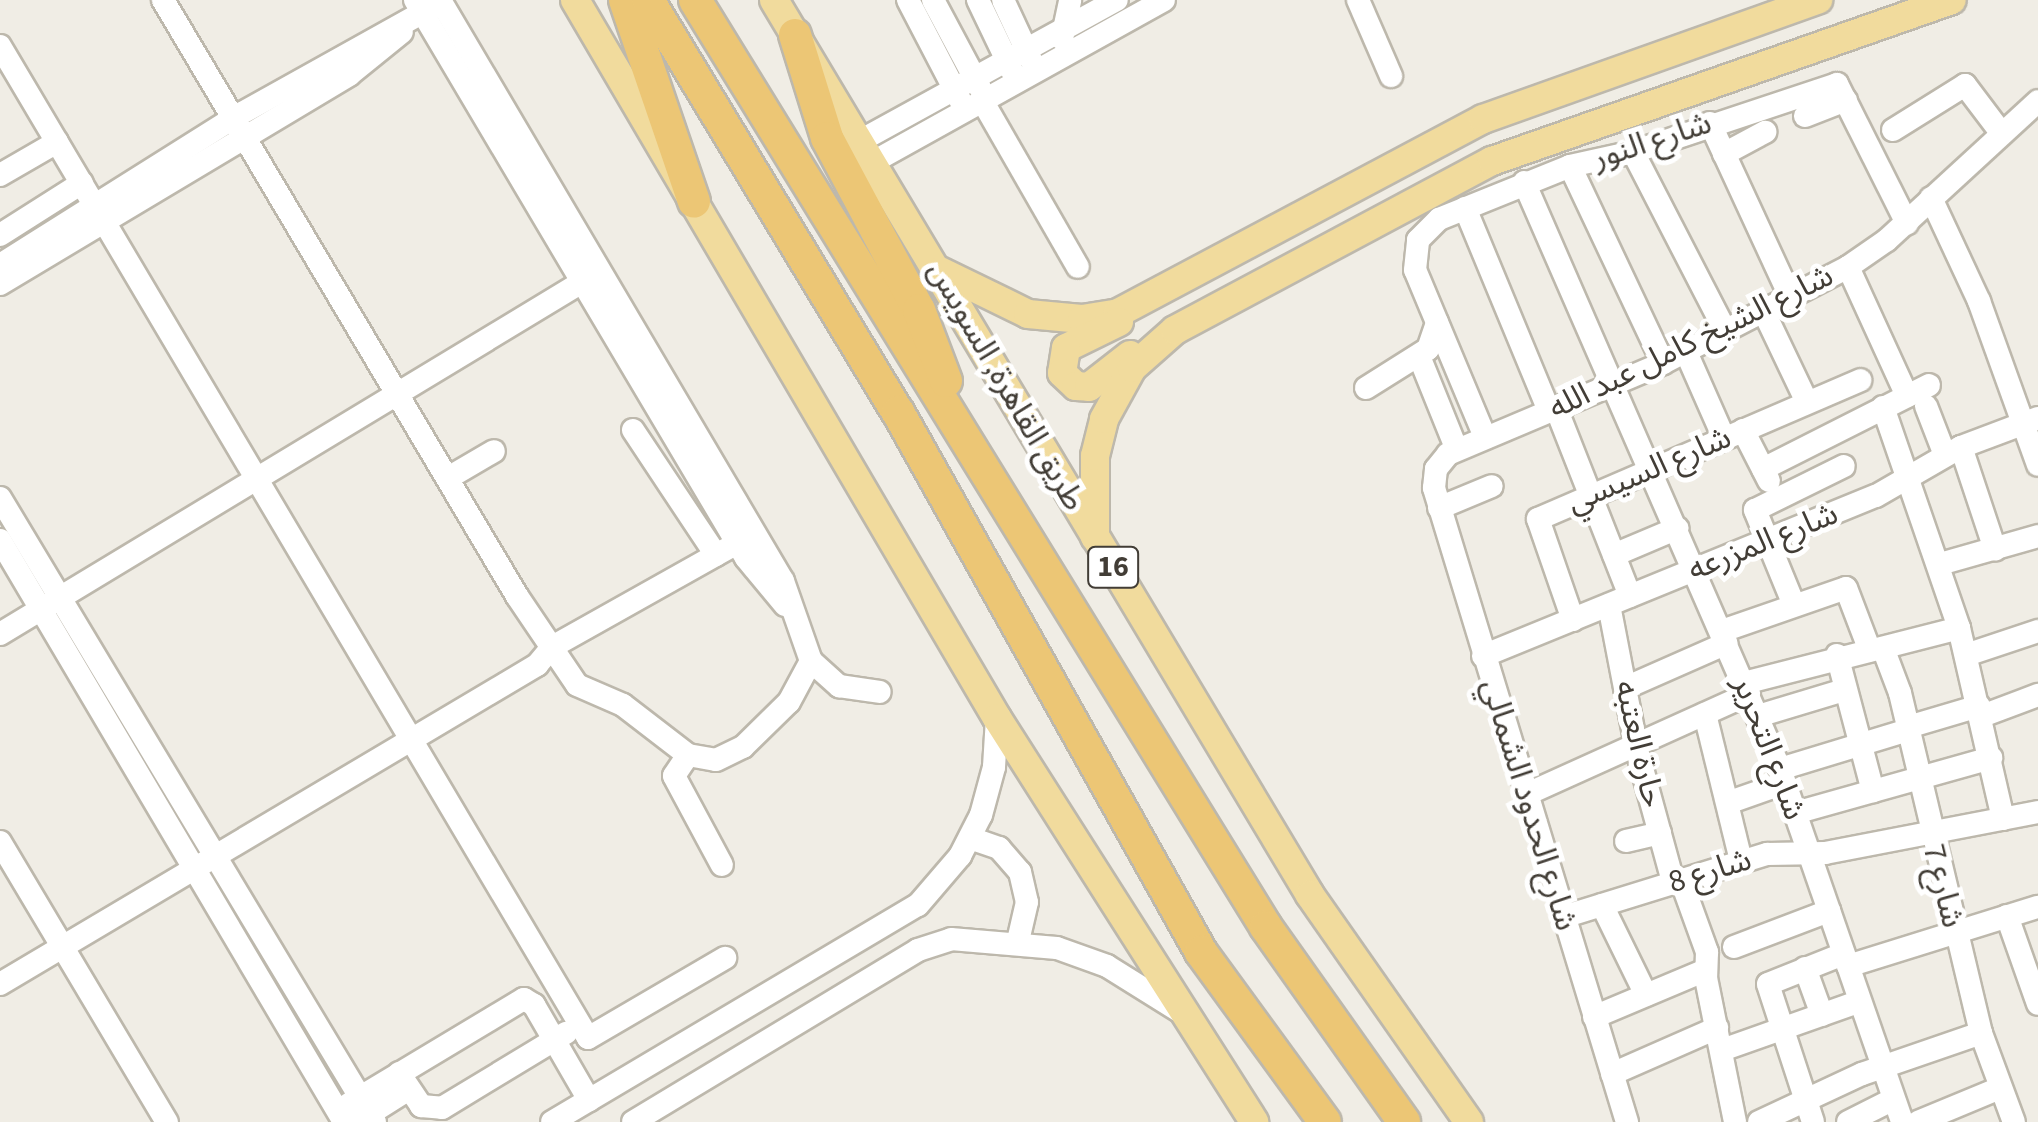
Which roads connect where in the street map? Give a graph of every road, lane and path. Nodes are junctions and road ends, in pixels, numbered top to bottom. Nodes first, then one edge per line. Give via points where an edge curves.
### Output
1 (163, 0) edge
2 (575, 0) edge
3 (625, 0) edge
4 (648, 0) edge
5 (695, 0) edge
6 (774, 0) edge
7 (908, 0) edge
8 (933, 0) edge
9 (978, 0) edge
10 (1003, 0) edge
11 (1070, 0) edge
12 (1117, 0) edge
13 (1164, 0) edge
14 (1358, 0) edge
15 (1818, 0) edge
16 (1952, 0) edge
17 (432, 3) edge
18 (795, 34) junction
19 (1064, 44) junction
20 (0, 46) edge
21 (1017, 55) junction
22 (1391, 76) dead end
23 (975, 77) junction
24 (1027, 78) junction
25 (954, 88) junction
26 (1843, 93) junction
27 (2038, 101) edge
28 (979, 105) junction
29 (1806, 116) dead end
30 (232, 118) junction
31 (1710, 123) junction
32 (1893, 130) dead end
33 (1999, 130) junction
34 (1765, 132) dead end
35 (245, 139) junction
36 (57, 142) junction
37 (866, 151) junction
38 (1632, 152) junction
39 (1724, 154) junction
40 (1570, 166) junction
41 (0, 176) edge
42 (1524, 182) junction
43 (1932, 198) junction
44 (694, 202) junction
45 (94, 203) junction
46 (1465, 208) junction
47 (1906, 223) junction
48 (0, 235) edge
49 (0, 265) edge
50 (1078, 267) dead end
51 (1848, 267) junction
52 (939, 270) junction
53 (591, 277) junction
54 (0, 284) edge
55 (1791, 298) junction
56 (1134, 307) junction
57 (1764, 312) junction
58 (1437, 323) junction
59 (1726, 332) junction
60 (1159, 341) junction
61 (1686, 352) junction
62 (1419, 356) junction
63 (1662, 363) junction
64 (1860, 380) dead end
65 (1616, 382) junction
66 (1366, 388) dead end
67 (398, 394) junction
68 (1921, 395) junction
69 (1808, 402) junction
70 (1883, 407) junction
71 (1553, 409) junction
72 (955, 419) junction
73 (2031, 420) edge
74 (632, 430) dead end
75 (1734, 434) junction
76 (1486, 438) junction
77 (1457, 450) junction
78 (494, 451) dead end
79 (1953, 451) junction
80 (1844, 466) dead end
81 (2038, 466) edge
82 (1653, 469) junction
83 (1763, 469) junction
84 (1910, 476) junction
85 (258, 478) junction
86 (448, 478) junction
87 (1492, 486) dead end
88 (1590, 496) junction
89 (0, 498) edge
90 (1437, 498) junction
91 (1778, 498) junction
92 (1678, 528) junction
93 (2038, 536) edge
94 (1095, 538) junction
95 (0, 540) edge
96 (1767, 540) junction
97 (737, 543) junction
98 (1994, 549) junction
99 (716, 555) junction
100 (1614, 555) junction
101 (1940, 564) junction
102 (1696, 569) junction
103 (1620, 600) junction
104 (51, 604) junction
105 (1794, 605) junction
106 (794, 615) junction
107 (1573, 620) junction
108 (1959, 628) junction
109 (2038, 631) edge
110 (0, 634) edge
111 (1724, 637) junction
112 (552, 646) junction
113 (1876, 649) junction
114 (1837, 655) junction
115 (1966, 655) junction
116 (1484, 656) junction
117 (811, 661) junction
118 (1626, 688) junction
119 (1844, 690) junction
120 (880, 692) dead end
121 (2038, 696) edge
122 (1750, 697) junction
123 (1980, 711) junction
124 (1705, 714) junction
125 (997, 718) junction
126 (1908, 728) junction
127 (411, 740) junction
128 (1637, 745) junction
129 (1859, 745) junction
130 (688, 754) junction
131 (1990, 758) junction
132 (1782, 776) junction
133 (1918, 778) junction
134 (1873, 791) junction
135 (1525, 795) junction
136 (1730, 802) junction
137 (2038, 812) edge
138 (1795, 813) junction
139 (2002, 819) junction
140 (1660, 832) junction
141 (1930, 833) junction
142 (970, 838) junction
143 (1626, 841) dead end
144 (0, 842) edge
145 (1808, 853) junction
146 (215, 856) junction
147 (1742, 861) junction
148 (722, 864) dead end
149 (194, 868) junction
150 (1677, 881) junction
151 (1602, 906) junction
152 (2038, 907) edge
153 (1829, 911) junction
154 (1562, 916) junction
155 (2007, 916) junction
156 (1955, 932) junction
157 (1018, 940) junction
158 (64, 946) junction
159 (1734, 947) dead end
160 (726, 958) dead end
161 (1846, 960) junction
162 (1805, 968) junction
163 (1706, 970) junction
164 (0, 984) edge
165 (1646, 995) junction
166 (1860, 1001) junction
167 (2038, 1004) edge
168 (1179, 1011) junction
169 (1822, 1015) junction
170 (1594, 1017) junction
171 (580, 1024) junction
172 (1779, 1030) junction
173 (1982, 1033) junction
174 (1720, 1039) junction
175 (555, 1040) junction
176 (1882, 1066) junction
177 (1612, 1074) junction
178 (404, 1081) junction
179 (2000, 1088) junction
180 (590, 1100) junction
181 (1804, 1100) junction
182 (1898, 1111) edge
183 (357, 1115) edge
184 (1249, 1118) edge
185 (1763, 1121) edge
186 (166, 1122) edge
187 (552, 1122) edge
188 (633, 1122) edge
189 (1325, 1122) edge
190 (1404, 1122) edge
191 (1470, 1122) edge
192 (1626, 1122) edge
193 (1735, 1122) edge
194 (1814, 1122) edge
195 (1848, 1122) edge
196 (1918, 1122) edge
197 (2014, 1122) edge

1 - 30 street
2 - 44 main road
3 - 44 highway
4 - 189 highway via 898,412 1181,915 1247,1022
5 - 72 highway, طريق القاهرة, السويس / 16
6 - 18 main road, طريق القاهرة, السويس / 16
7 - 25 street
8 - 23 street
9 - 21 street
10 - 21 street
11 - 19 street
12 - 19 street
13 - 19 street
14 - 22 street
15 - 56 main road via 1484,118
16 - 60 main road via 1492,161
17 - 30 street
17 - 35 street via 360,67
17 - 53 street
18 - 37 main road, طريق القاهرة, السويس / 16
18 - 72 highway, 16 via 816,113 919,310
19 - 21 street
19 - 24 street
20 - 36 street
21 - 23 street
21 - 24 street
23 - 25 street
23 - 28 street
24 - 28 street
25 - 28 street
25 - 37 street
26 - 29 street
26 - 31 street, شارع النور
26 - 47 street
27 - 33 street, شارع الشيخ كامل عبد الله
28 - 37 street
28 - 50 street
30 - 35 street
30 - 45 street
31 - 38 street, شارع النور
31 - 39 street
32 - 33 street via 1964,85
33 - 43 street, شارع الشيخ كامل عبد الله
34 - 39 street
35 - 45 street
35 - 67 street
36 - 41 street
36 - 45 street
37 - 52 main road, طريق القاهرة, السويس / 16
38 - 40 street, شارع النور
38 - 59 street
39 - 55 street
40 - 42 street, شارع النور
40 - 63 street
42 - 46 street, شارع النور
42 - 65 street, شارع التحرير
43 - 47 street, شارع الشيخ كامل عبد الله
43 - 73 street
44 - 125 main road
45 - 48 street
45 - 49 street
45 - 54 street
45 - 85 street
46 - 58 street, شارع النور via 1424,232 1414,270
46 - 71 street
47 - 51 street, شارع الشيخ كامل عبد الله
51 - 55 street, شارع الشيخ كامل عبد الله
51 - 68 street
52 - 56 main road via 994,302 1046,317 1100,317
52 - 94 main road, طريق القاهرة, السويس / 16
53 - 67 street
53 - 97 street
53 - 106 street via 764,543
55 - 57 street, شارع الشيخ كامل عبد الله
56 - 60 main road via 1066,348 1060,360 1065,379 1089,386
57 - 59 street, شارع الشيخ كامل عبد الله
57 - 69 street
58 - 62 street via 1433,342
58 - 76 street
59 - 61 street, شارع الشيخ كامل عبد الله
60 - 94 main road via 1132,368 1104,418 1095,456
61 - 63 street, شارع الشيخ كامل عبد الله
61 - 75 street
62 - 66 street
62 - 77 street
63 - 65 street, شارع الشيخ كامل عبد الله
64 - 69 street, شارع السيسي
65 - 71 street, شارع الشيخ كامل عبد الله
65 - 82 street, شارع التحرير
67 - 85 street
67 - 86 street
68 - 70 street
68 - 79 street
69 - 75 street, شارع السيسي
70 - 83 street
70 - 84 street
71 - 76 street, شارع الشيخ كامل عبد الله
71 - 88 street, حارة العتبه
72 - 190 highway, طريق القاهرة, السويس / 16 via 1308,994
73 - 79 street, شارع المزرعه
73 - 81 street
74 - 99 street
75 - 82 street, شارع السيسي
75 - 83 street
76 - 77 street, شارع الشيخ كامل عبد الله
77 - 90 street via 1441,460
78 - 86 street
79 - 84 street, شارع المزرعه
79 - 98 street
80 - 91 street
82 - 88 street, شارع السيسي
82 - 92 street, شارع التحرير
83 - 91 street
84 - 96 street, شارع المزرعه
84 - 101 street
85 - 104 street
85 - 127 street
86 - 112 street
87 - 90 street
88 - 100 street, حارة العتبه
88 - 107 street, شارع السيسي via 1536,523
89 - 104 street
90 - 116 street, شارع الحدود الشمالي
91 - 96 street via 1754,513
92 - 100 street
92 - 102 street, شارع التحرير
93 - 98 street
94 - 191 main road, طريق القاهرة, السويس / 16 via 1310,895
95 - 104 street
96 - 102 street, شارع المزرعه
96 - 105 street
97 - 99 street
97 - 106 street
98 - 101 street
99 - 112 street
100 - 103 street, حارة العتبه
101 - 108 street
102 - 103 street, شارع المزرعه
102 - 111 street, شارع التحرير
103 - 107 street, شارع المزرعه
103 - 118 street, حارة العتبه
104 - 110 street
104 - 146 street
104 - 149 street
105 - 111 street
105 - 113 street, شارع 7 via 1848,589
106 - 117 street
107 - 116 street, شارع المزرعه
108 - 113 street
108 - 115 street
109 - 115 street
111 - 118 street
111 - 122 street, شارع التحرير
112 - 127 street via 536,665
112 - 130 street via 577,684 622,705
113 - 114 street
113 - 126 street, شارع 7
114 - 119 street
114 - 122 street
115 - 123 street
116 - 135 street, شارع الحدود الشمالي
117 - 120 street via 839,686
117 - 130 street via 789,702 743,747 716,760
118 - 128 street, حارة العتبه
119 - 122 street
119 - 129 street
121 - 123 street
122 - 124 street
122 - 132 street, شارع التحرير
123 - 126 street
123 - 131 street
124 - 128 street
124 - 136 street
125 - 142 street via 994,767
125 - 168 main road
126 - 129 street
126 - 133 street, شارع 7
127 - 146 street
127 - 171 street
128 - 135 street
128 - 140 street, حارة العتبه
129 - 132 street
129 - 134 street
130 - 148 street via 674,776
131 - 133 street
131 - 139 street
132 - 136 street
132 - 138 street, شارع التحرير
133 - 134 street
133 - 141 street, شارع 7
134 - 138 street
135 - 154 street, شارع الحدود الشمالي
136 - 147 street
137 - 139 street, شارع 8
138 - 145 street, شارع التحرير
139 - 141 street, شارع 8
140 - 143 street
140 - 150 street, حارة العتبه
141 - 145 street, شارع 8
141 - 156 street, شارع 7
142 - 157 street via 1000,848 1020,872 1027,902
142 - 180 street via 918,906
144 - 158 street
145 - 147 street, شارع 8
145 - 153 street, شارع التحرير
146 - 149 street
146 - 183 street
147 - 150 street, شارع 8
149 - 158 street
149 - 183 street
150 - 151 street, شارع 8
150 - 163 street, حارة العتبه via 1707,952
151 - 154 street, شارع 8
151 - 165 street
152 - 155 street
153 - 159 street
153 - 161 street, شارع التحرير
154 - 170 street, شارع الحدود الشمالي
155 - 156 street
155 - 167 street
156 - 161 street
156 - 173 street, شارع 7
157 - 168 street via 1106,966
157 - 188 street via 951,939 918,950
158 - 164 street
158 - 186 street
160 - 171 street via 588,1038
161 - 162 street
161 - 166 street, شارع التحرير
162 - 169 street
162 - 172 street via 1768,984
163 - 165 street
163 - 174 street, حارة العتبه
165 - 170 street
166 - 169 street
166 - 176 street, شارع التحرير
168 - 184 main road
169 - 172 street
170 - 177 street, شارع الحدود الشمالي
171 - 175 street
172 - 174 street
172 - 181 street
173 - 176 street
173 - 179 street, شارع 7
174 - 177 street
174 - 193 street, حارة العتبه
175 - 178 street via 442,1108 421,1106
175 - 178 street via 524,999
175 - 180 street
176 - 181 street
176 - 182 street, شارع التحرير
177 - 192 street, شارع الحدود الشمالي
178 - 183 street
179 - 196 street
179 - 197 street, شارع 7
180 - 187 street
181 - 185 street
181 - 194 street
182 - 195 street

